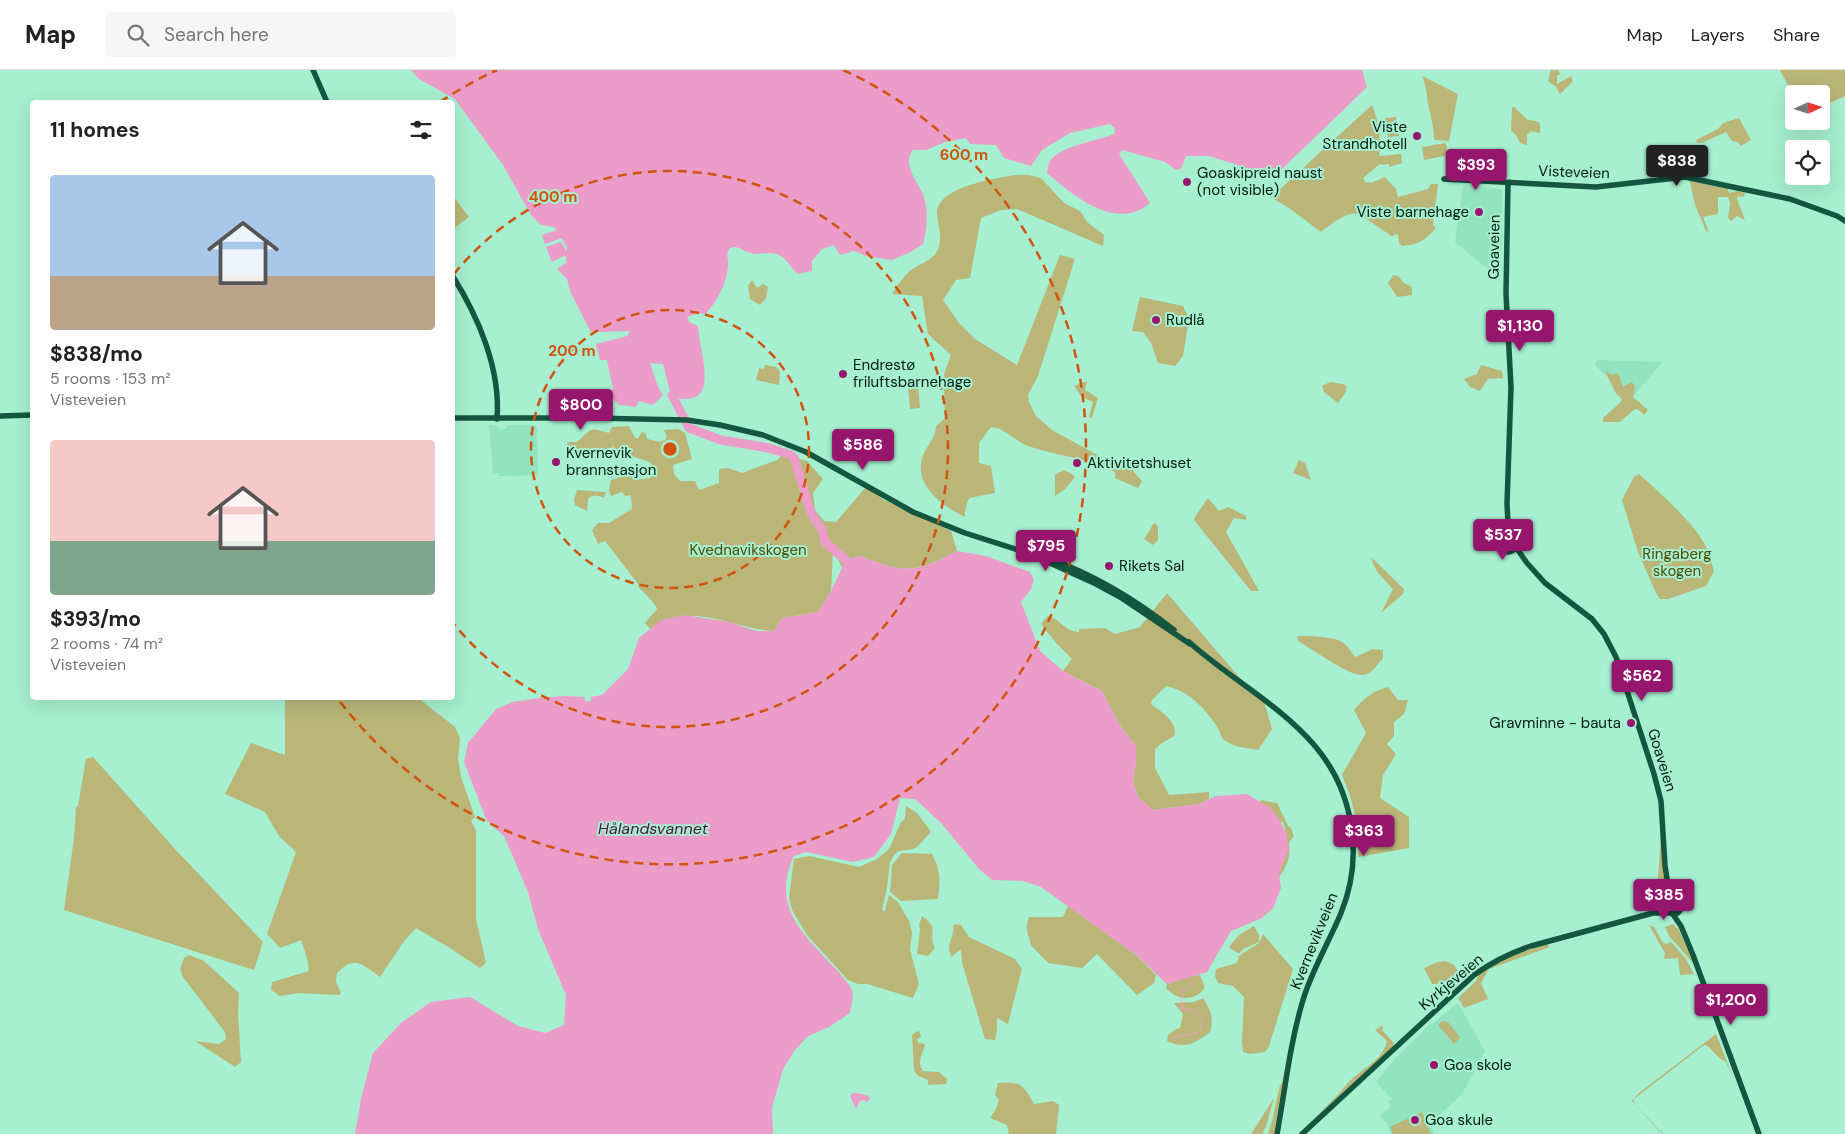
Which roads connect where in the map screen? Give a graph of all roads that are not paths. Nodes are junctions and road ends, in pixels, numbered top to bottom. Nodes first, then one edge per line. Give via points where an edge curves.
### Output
1 (312, 70) edge
2 (326, 100) edge
3 (1444, 179) dead end
4 (1508, 183) junction
5 (1845, 221) edge
6 (455, 281) edge
7 (30, 414) edge
8 (0, 416) edge
9 (455, 418) edge
10 (497, 419) junction
11 (1508, 522) junction
12 (1504, 537) junction
13 (1512, 537) junction
14 (1515, 546) junction
15 (1508, 551) junction
16 (1527, 563) junction
17 (1668, 885) junction
18 (1676, 901) junction
19 (1668, 904) junction
20 (1679, 910) junction
21 (1653, 913) junction
22 (1671, 913) junction
23 (1681, 926) junction
24 (1277, 1134) edge
25 (1302, 1134) edge
26 (1759, 1134) edge

1 - 2 main road
3 - 4 main road, Visteveien
4 - 5 main road, Visteveien via 1596,187 1686,177 1790,200
4 - 11 main road, Goaveien via 1506,294 1511,379
6 - 10 main road via 478,324 490,361 497,397
7 - 8 main road
9 - 10 main road, Kvernevikveien
10 - 24 main road, Kvernevikveien via 698,422 727,426 791,445 914,512 965,534 1073,567 1109,584 1152,613 1291,722 1328,763 1338,781 1351,823 1354,854 1341,912 1317,964 1297,1023
11 - 12 main road, Goaveien
11 - 13 main road, Goaveien
12 - 13 main road
12 - 15 main road via 1500,546
13 - 14 main road
14 - 15 main road
14 - 16 main road, Goaveien
15 - 16 main road, Goaveien
16 - 17 main road, Goaveien via 1556,592 1592,619 1616,657 1659,791
17 - 18 main road, Goaveien
17 - 19 main road, Goaveien
18 - 19 main road
18 - 20 main road, Goaveien via 1680,904
19 - 21 main road, Kyrkjeveien
19 - 22 main road, Goaveien via 1667,909
20 - 22 main road
20 - 23 main road, Goaveien
21 - 22 main road, Kyrkjeveien
21 - 25 main road, Kyrkjeveien via 1531,946 1491,964
22 - 23 main road, Goaveien
23 - 26 main road, Goaveien

